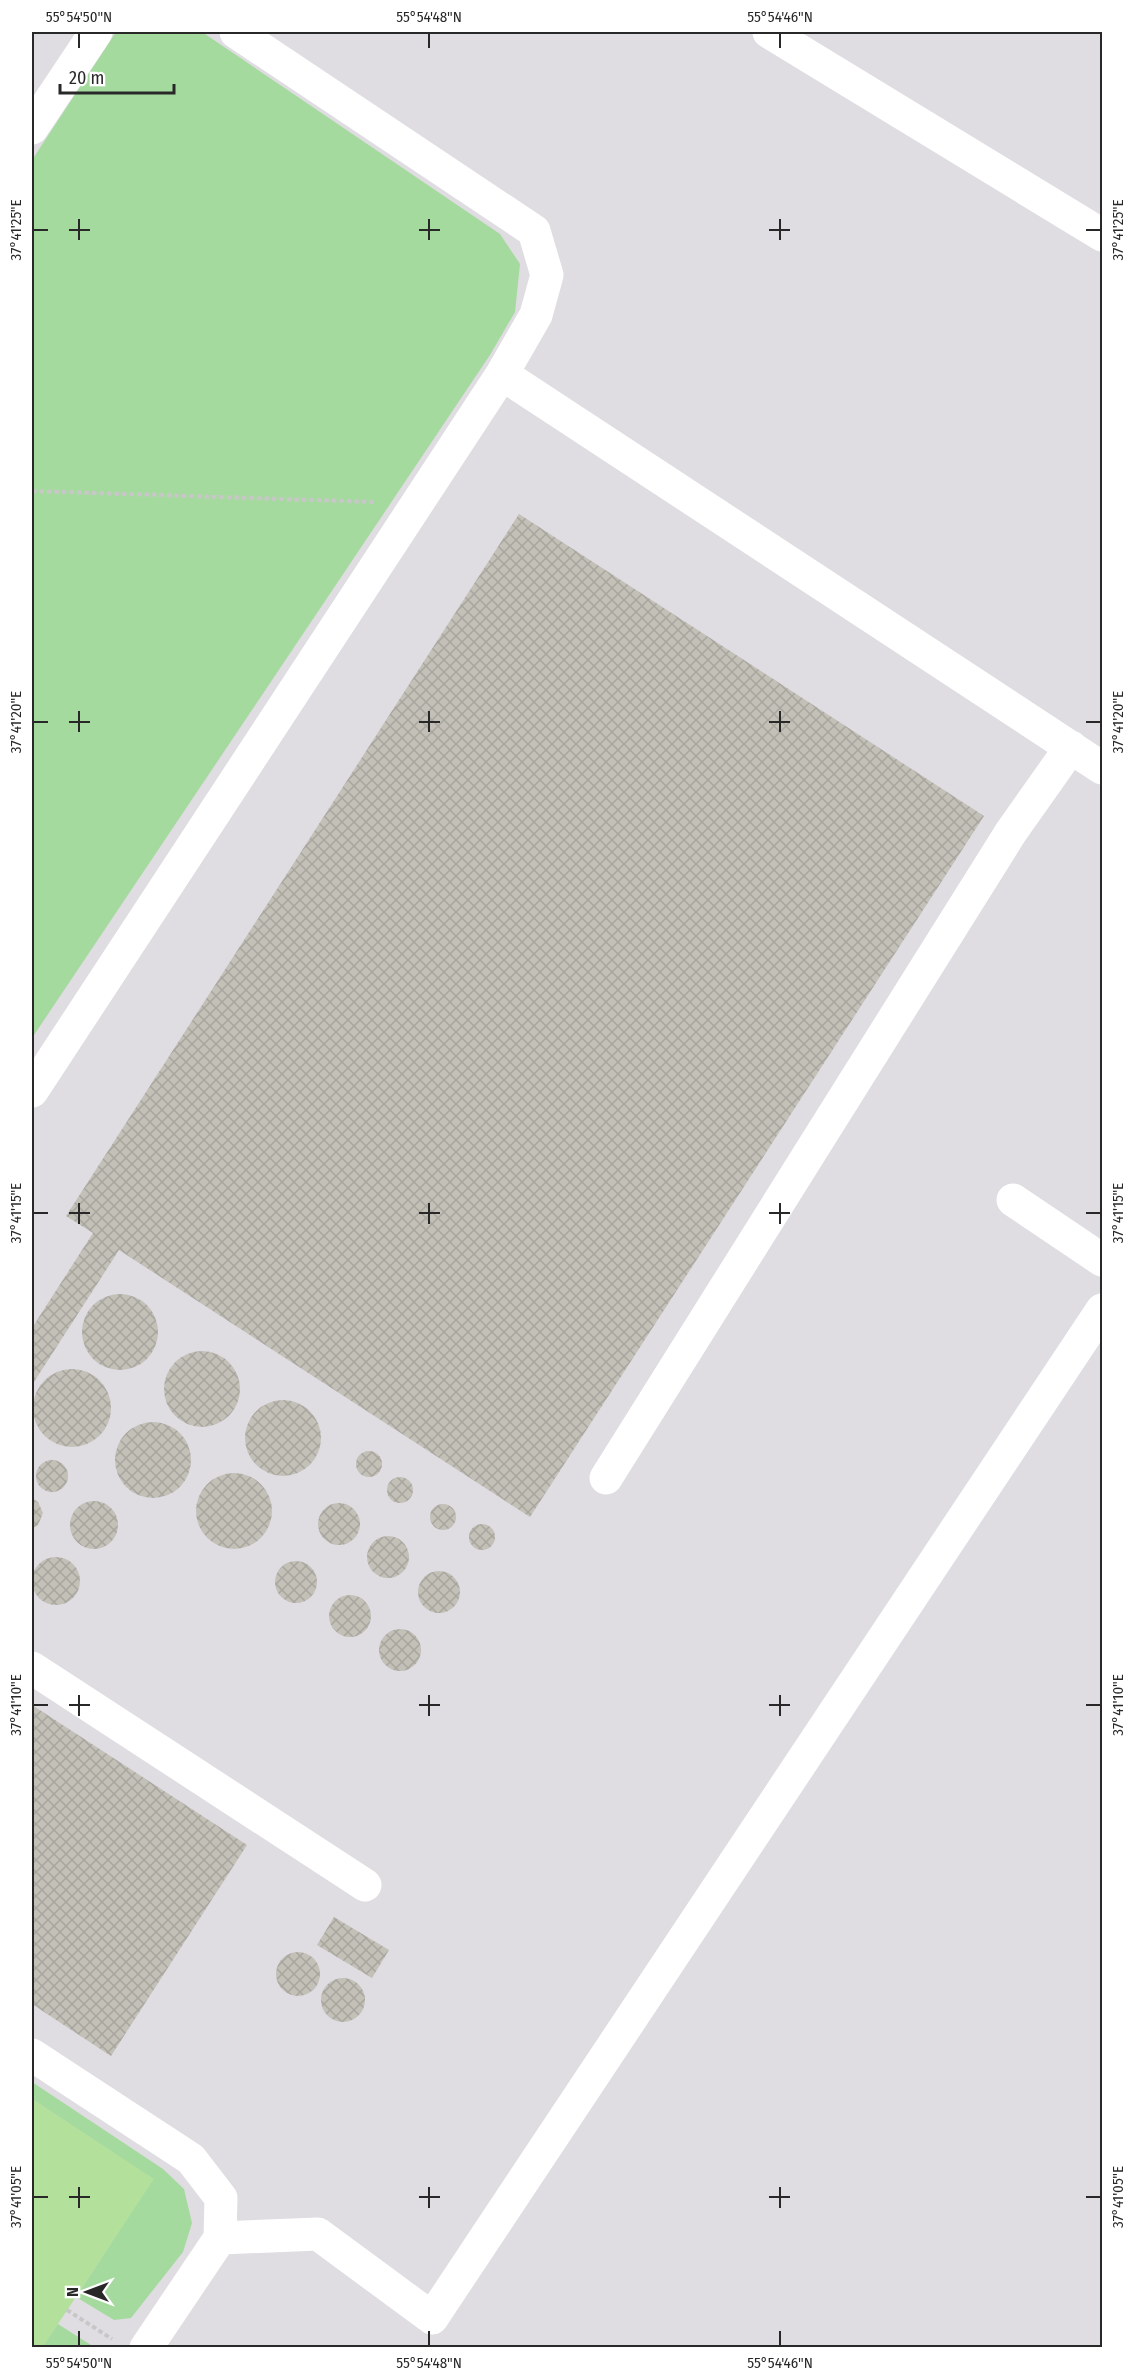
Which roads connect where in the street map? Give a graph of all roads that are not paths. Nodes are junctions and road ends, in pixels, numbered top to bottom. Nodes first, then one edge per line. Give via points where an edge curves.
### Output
1 (96, 32) edge
2 (236, 32) edge
3 (769, 32) edge
4 (32, 128) edge
5 (1102, 235) edge
6 (502, 374) junction
7 (1071, 747) junction
8 (1102, 768) edge
9 (32, 1091) edge
10 (1013, 1200) dead end
11 (1102, 1260) edge
12 (1102, 1310) edge
13 (606, 1478) dead end
14 (32, 1668) edge
15 (365, 1885) dead end
16 (32, 2055) edge
17 (220, 2238) junction
18 (131, 2344) edge

1 - 4 lane
2 - 6 lane via 534,231 547,275 536,315
3 - 5 lane
6 - 7 lane
6 - 9 lane
7 - 8 lane
7 - 13 lane via 1011,832
10 - 11 lane
12 - 17 lane via 432,2318 318,2234
14 - 15 lane
16 - 17 lane via 191,2158 221,2198
17 - 18 lane

